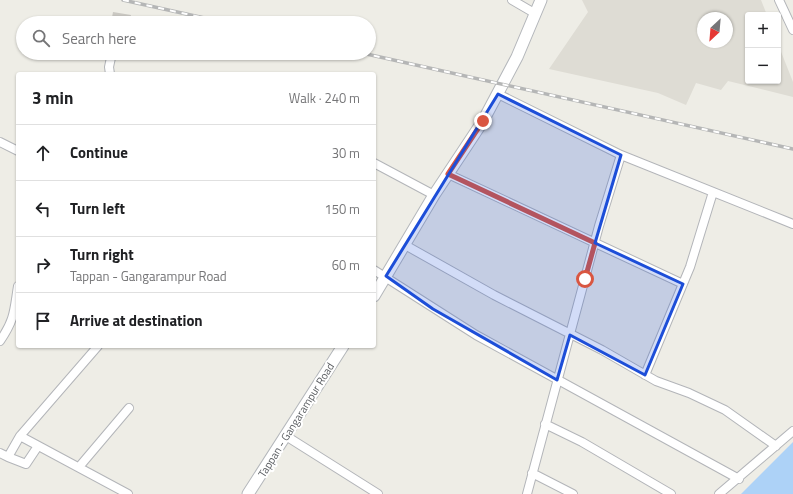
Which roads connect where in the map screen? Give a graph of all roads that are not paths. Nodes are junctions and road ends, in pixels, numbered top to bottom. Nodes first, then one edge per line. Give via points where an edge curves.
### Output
1 (512, 0) edge
2 (541, 0) edge
3 (779, 0) edge
4 (536, 14) junction
5 (793, 30) edge
6 (110, 60) edge
7 (109, 72) edge
8 (498, 94) junction
9 (0, 142) edge
10 (16, 150) edge
11 (621, 154) junction
12 (376, 164) edge
13 (448, 174) junction
14 (713, 192) junction
15 (434, 195) junction
16 (793, 224) edge
17 (595, 243) junction
18 (405, 245) junction
19 (376, 271) edge
20 (386, 276) junction
21 (683, 284) junction
22 (376, 293) edge
23 (16, 302) edge
24 (570, 335) junction
25 (0, 341) edge
26 (96, 348) edge
27 (342, 348) edge
28 (645, 375) junction
29 (557, 380) junction
30 (129, 408) dead end
31 (545, 424) junction
32 (793, 431) edge
33 (20, 436) junction
34 (286, 436) junction
35 (38, 446) junction
36 (776, 446) junction
37 (4, 455) edge
38 (79, 467) junction
39 (532, 473) junction
40 (739, 478) junction
41 (128, 494) edge
42 (248, 494) edge
43 (378, 494) edge
44 (527, 494) edge
45 (573, 494) edge
46 (671, 494) edge
47 (719, 494) edge

1 - 4 street
2 - 4 main road
3 - 5 street
4 - 8 main road
6 - 7 street
8 - 11 street
8 - 13 main road
9 - 10 street
11 - 14 street
11 - 17 street
12 - 15 street
13 - 15 main road
13 - 17 street
14 - 16 street
14 - 21 street
15 - 18 main road
17 - 21 street
17 - 24 street
18 - 20 main road
18 - 24 street
19 - 20 street
20 - 22 main road
20 - 29 street via 453,322
21 - 28 street
23 - 25 street via 11,325
24 - 28 street
24 - 29 street
26 - 33 street
27 - 34 main road, Tappan - Gangarampur Road
28 - 36 street via 725,410
29 - 31 street
29 - 40 street
30 - 38 street
31 - 39 street
31 - 46 street via 582,442
32 - 36 street
33 - 35 street
33 - 37 street
34 - 42 main road, Tappan - Gangarampur Road
34 - 43 street
35 - 37 street via 26,464
35 - 38 street
36 - 40 street
38 - 41 street
39 - 44 street
39 - 45 street
40 - 47 street

